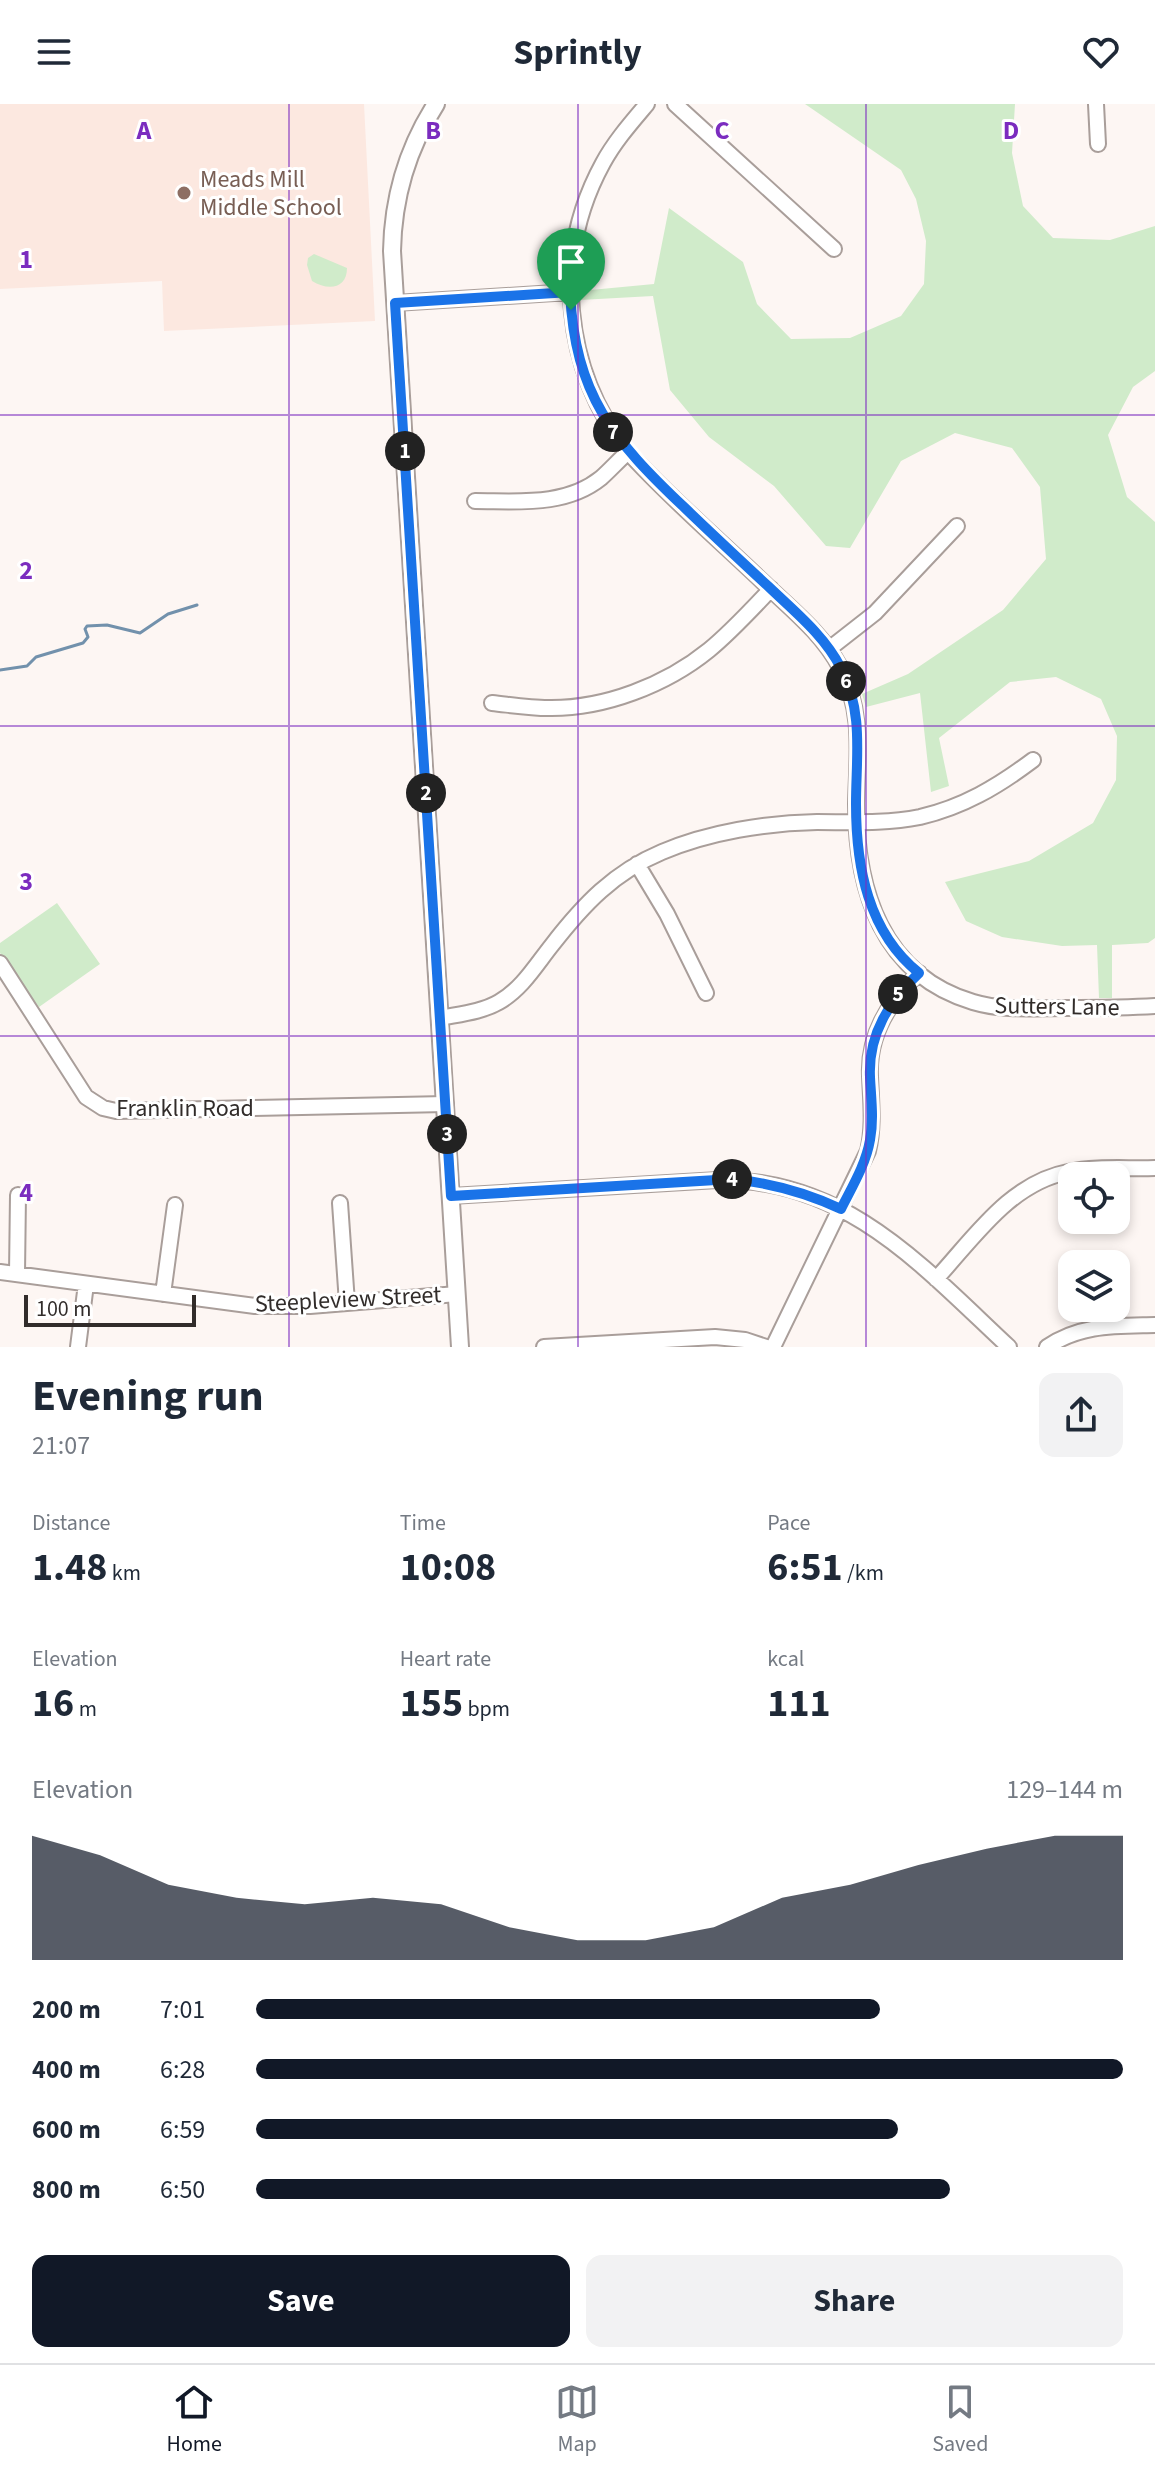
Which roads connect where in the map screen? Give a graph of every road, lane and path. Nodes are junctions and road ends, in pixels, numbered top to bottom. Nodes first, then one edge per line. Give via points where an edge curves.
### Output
1 (436, 104) edge
2 (647, 104) edge
3 (675, 104) edge
4 (1096, 104) edge
5 (1098, 144) dead end
6 (834, 249) dead end
7 (570, 292) junction
8 (395, 303) junction
9 (628, 452) junction
10 (475, 501) dead end
11 (957, 526) dead end
12 (771, 589) junction
13 (829, 649) junction
14 (492, 703) dead end
15 (1033, 760) dead end
16 (857, 823) junction
17 (637, 864) junction
18 (0, 963) edge
19 (919, 973) junction
20 (706, 993) dead end
21 (1155, 1006) edge
22 (440, 1018) junction
23 (446, 1104) junction
24 (1155, 1168) edge
25 (18, 1195) dead end
26 (451, 1196) junction
27 (340, 1203) dead end
28 (175, 1205) dead end
29 (841, 1209) junction
30 (0, 1272) edge
31 (17, 1274) junction
32 (936, 1279) junction
33 (86, 1284) junction
34 (163, 1294) junction
35 (457, 1294) junction
36 (347, 1303) junction
37 (1155, 1325) edge
38 (78, 1347) edge
39 (460, 1347) edge
40 (544, 1347) edge
41 (766, 1347) edge
42 (773, 1347) edge
43 (1009, 1347) edge
44 (1047, 1347) edge

1 - 8 street via 401,178 392,234
2 - 7 street, Sutters Lane via 616,142 593,183 575,239
3 - 6 street
4 - 5 street
7 - 8 street
7 - 9 street, Sutters Lane via 585,378
8 - 22 street
9 - 10 street via 601,478 564,496 529,502
9 - 12 street, Sutters Lane
11 - 13 street via 875,613
12 - 13 street, Sutters Lane
12 - 14 street via 697,659 639,690 565,707
13 - 16 street, Sutters Lane via 858,719
15 - 16 street via 998,786 955,807
16 - 17 street via 745,830 685,844
16 - 19 street, Sutters Lane via 862,872 874,913 893,948
17 - 20 street
17 - 22 street via 588,901 511,995 485,1009
18 - 23 street, Franklin Road via 86,1097 103,1108
19 - 21 street, Sutters Lane via 955,996 994,1007
19 - 29 street via 894,999 876,1032 870,1064 870,1140
22 - 23 street
23 - 26 street
24 - 32 street via 1070,1171 1042,1179 1010,1200
25 - 31 street
26 - 29 street via 733,1179 784,1189
26 - 35 street
27 - 36 street
28 - 34 street
29 - 32 street via 883,1234
29 - 42 street
30 - 31 street, Steepleview Street
31 - 33 street, Steepleview Street
32 - 43 street
33 - 34 street, Steepleview Street
33 - 38 street
34 - 36 street, Steepleview Street via 255,1306
35 - 36 street, Steepleview Street
35 - 39 street
37 - 44 street via 1076,1331
40 - 41 street via 715,1337

